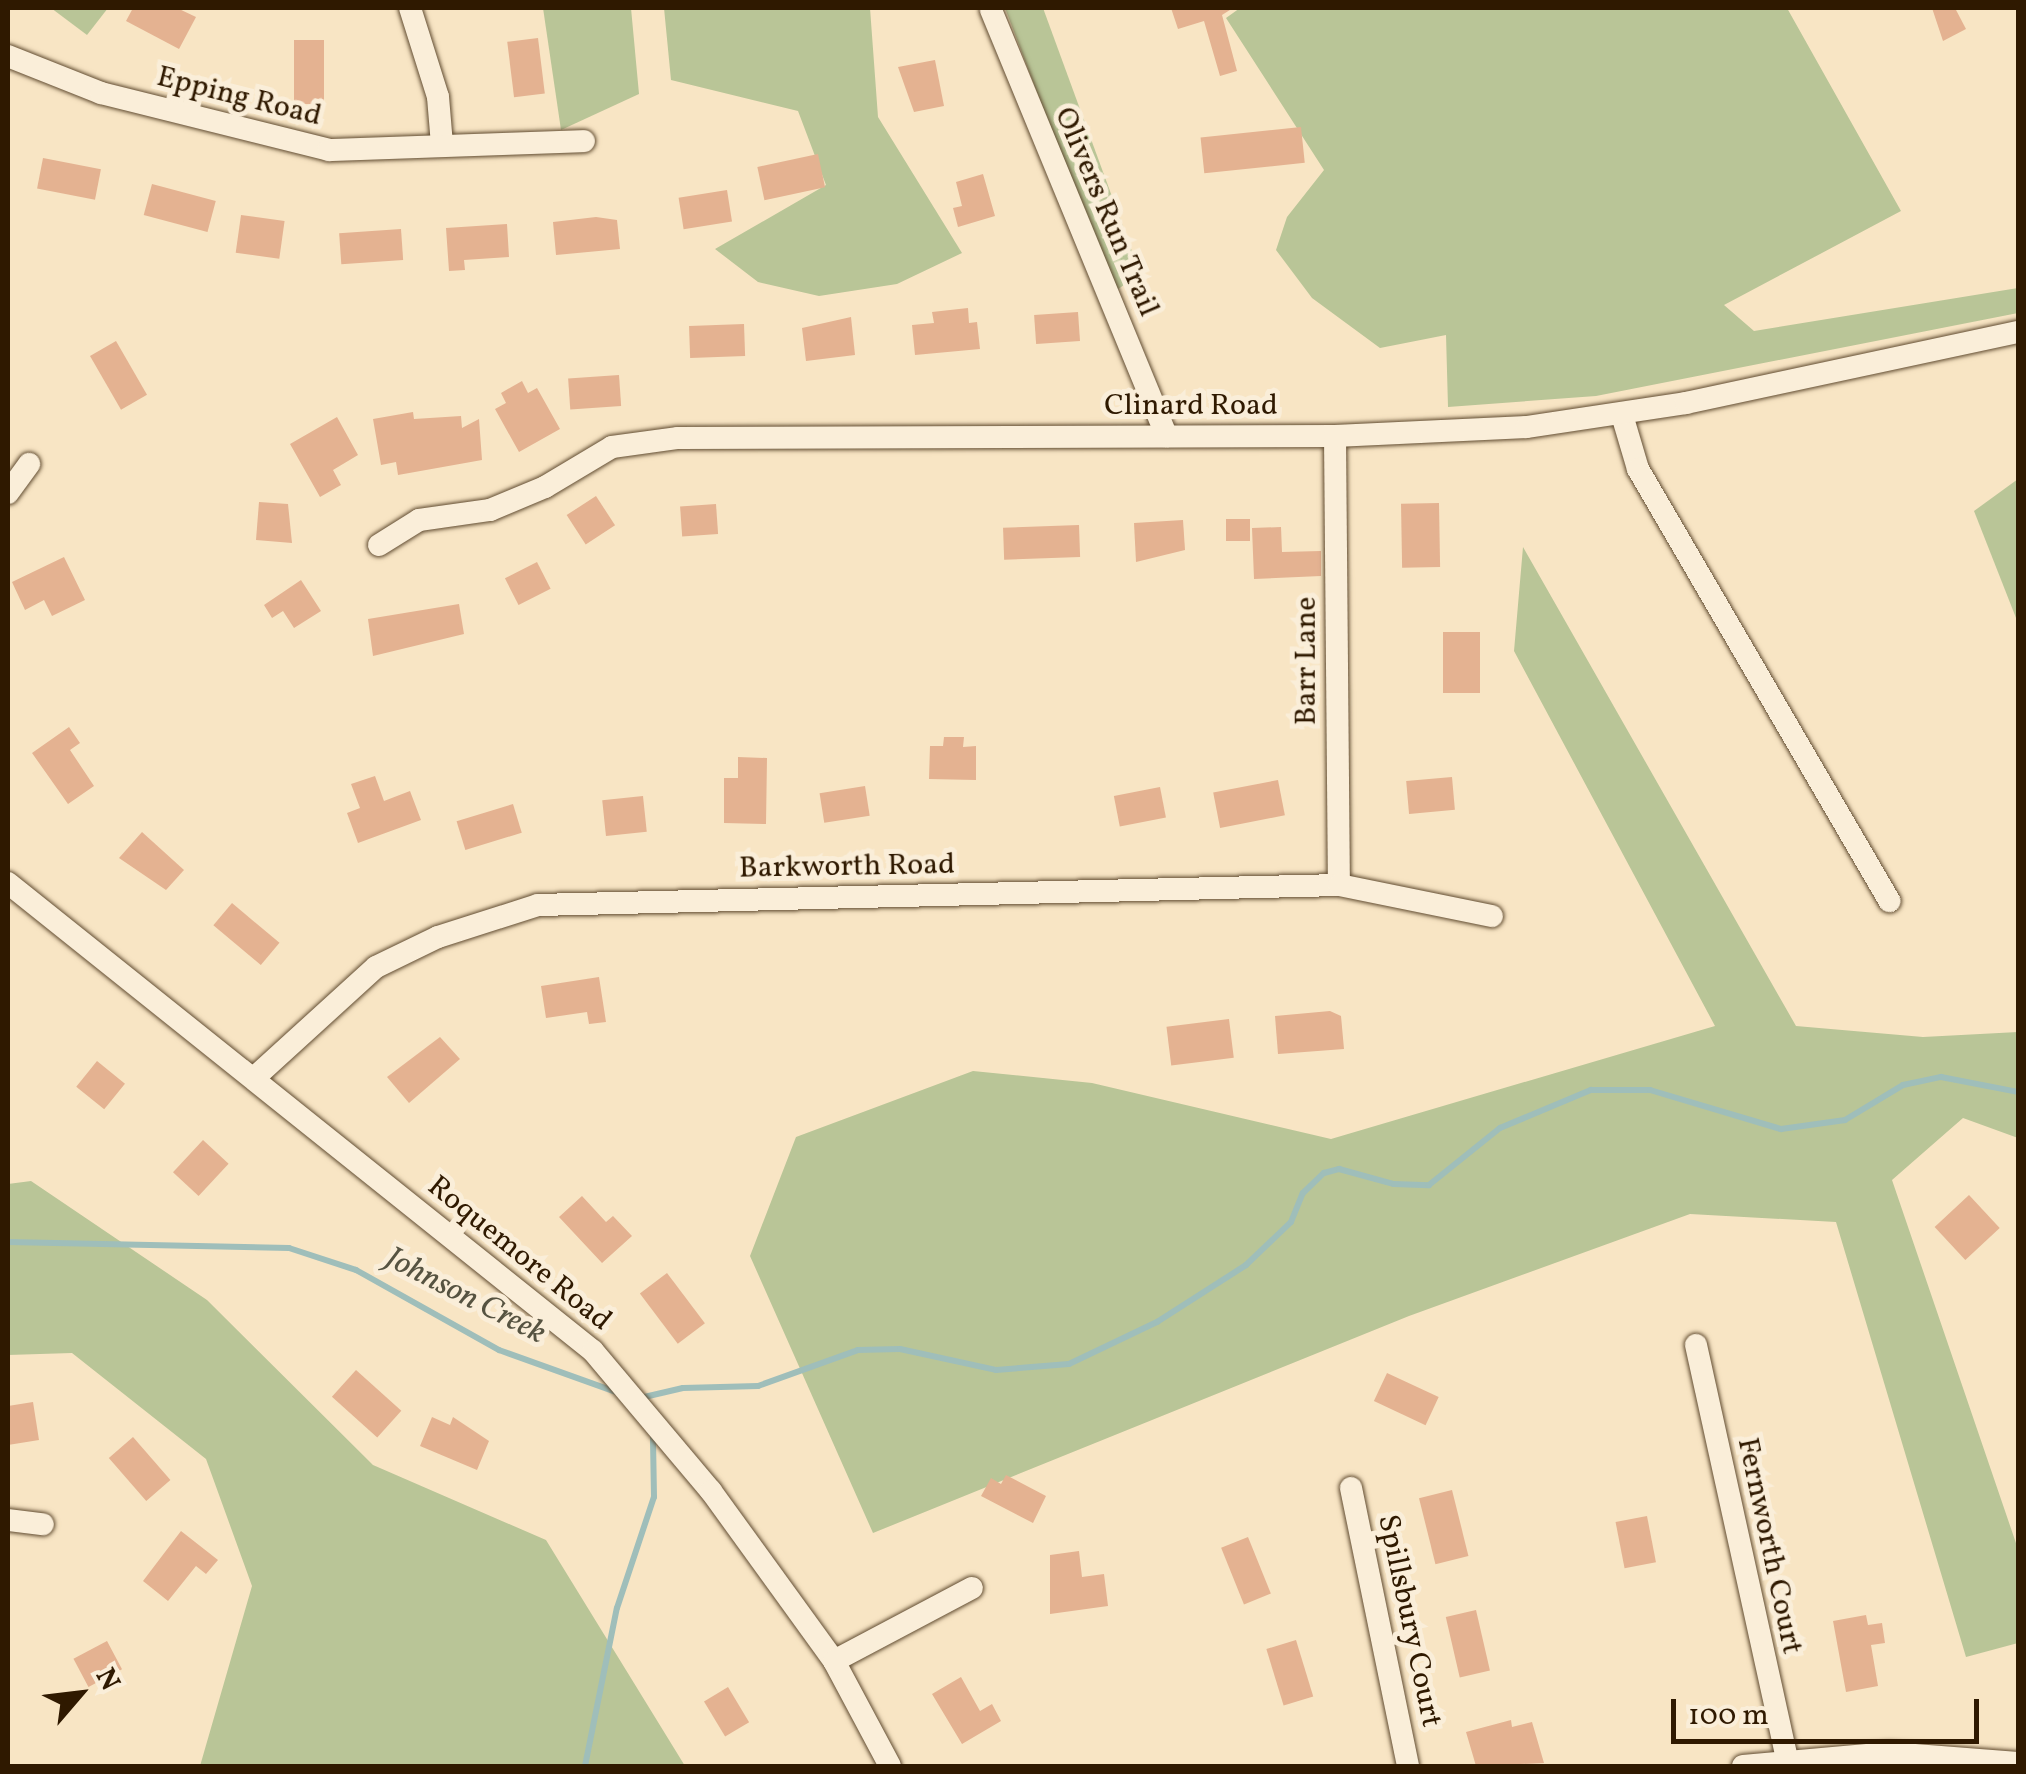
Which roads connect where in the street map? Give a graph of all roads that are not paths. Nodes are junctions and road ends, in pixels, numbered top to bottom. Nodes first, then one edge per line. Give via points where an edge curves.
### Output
1 (410, 8) edge
2 (991, 10) edge
3 (8, 56) edge
4 (584, 141) dead end
5 (442, 145) junction
6 (2018, 332) edge
7 (1622, 415) junction
8 (1166, 436) junction
9 (1336, 436) junction
10 (28, 464) dead end
11 (8, 493) edge
12 (379, 544) dead end
13 (8, 883) edge
14 (1338, 886) junction
15 (1889, 901) dead end
16 (1492, 916) dead end
17 (254, 1078) junction
18 (1696, 1345) dead end
19 (1351, 1488) dead end
20 (8, 1520) edge
21 (43, 1524) dead end
22 (972, 1588) dead end
23 (834, 1661) junction
24 (1787, 1758) junction
25 (2018, 1763) edge
26 (890, 1766) edge
27 (1408, 1766) edge
28 (1743, 1766) edge

1 - 5 street via 438,97
2 - 8 street, Olivers Run Trail
3 - 5 street, Epping Road via 101,93 329,150
4 - 5 street, Epping Road
6 - 7 street, Clinard Road
7 - 9 street, Clinard Road via 1528,427
7 - 15 street via 1638,470
8 - 9 street, Clinard Road
8 - 12 street, Clinard Road via 678,438 612,447 546,487 490,510 419,520
9 - 14 street, Barr Lane
10 - 11 street
13 - 17 street, Roquemore Road
14 - 16 street, Barkworth Road
14 - 17 street, Barkworth Road via 538,905 438,937 376,967
17 - 23 street, Roquemore Road via 593,1350 711,1491
18 - 24 street, Fernworth Court
19 - 27 street, Spillsbury Court
20 - 21 street
22 - 23 street
23 - 26 street, Roquemore Road
24 - 25 street via 1890,1753
24 - 28 street

